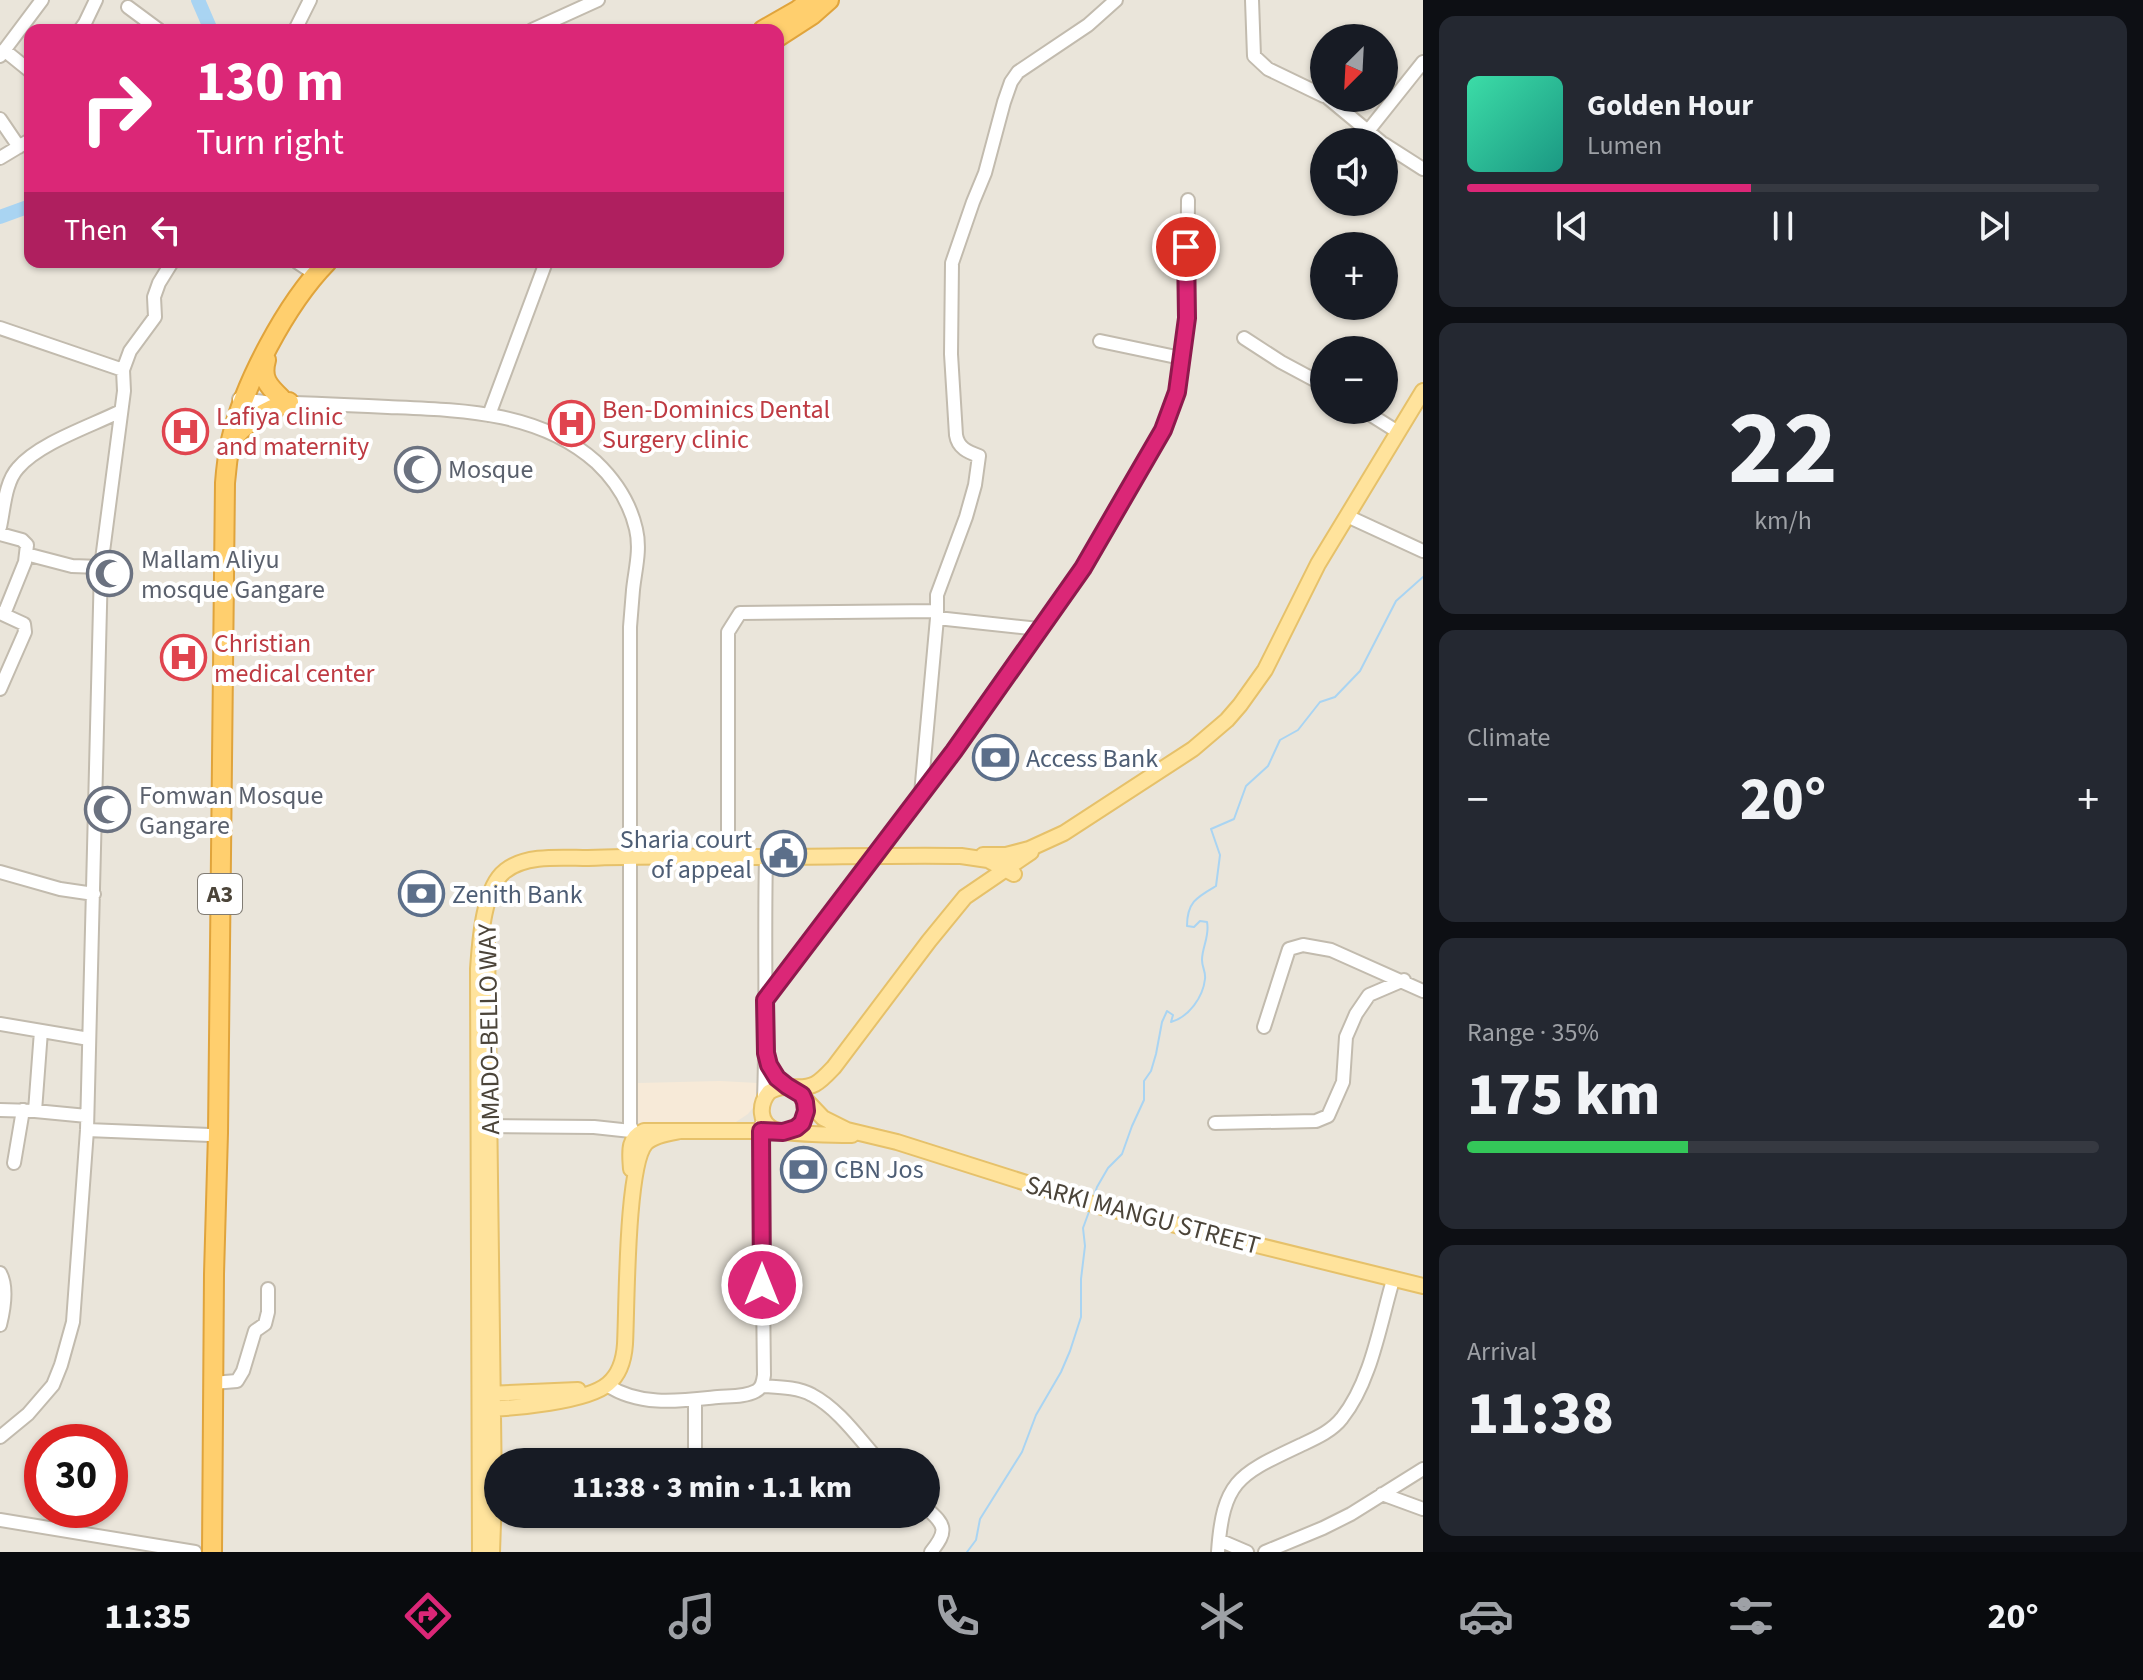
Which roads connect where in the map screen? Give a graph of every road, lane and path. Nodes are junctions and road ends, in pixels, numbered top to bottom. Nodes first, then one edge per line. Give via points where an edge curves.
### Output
1 (42, 0) edge
2 (94, 0) edge
3 (310, 0) edge
4 (598, 0) edge
5 (811, 0) edge
6 (829, 0) edge
7 (1116, 0) edge
8 (1252, 0) edge
9 (128, 7) dead end
10 (84, 24) edge
11 (151, 24) edge
12 (298, 24) edge
13 (545, 24) edge
14 (774, 24) edge
15 (784, 33) edge
16 (2, 53) edge
17 (1423, 62) edge
18 (24, 67) edge
19 (1310, 89) edge
20 (1345, 112) edge
21 (0, 119) edge
22 (1364, 128) edge
23 (1370, 128) edge
24 (24, 143) edge
25 (24, 145) edge
26 (1398, 153) edge
27 (0, 158) edge
28 (1423, 169) edge
29 (1188, 200) dead end
30 (168, 268) edge
31 (311, 268) edge
32 (312, 268) edge
33 (544, 268) edge
34 (0, 328) edge
35 (1244, 338) dead end
36 (1100, 341) dead end
37 (269, 348) junction
38 (1181, 358) junction
39 (123, 370) junction
40 (1310, 378) edge
41 (1423, 391) edge
42 (242, 395) junction
43 (285, 400) junction
44 (121, 411) junction
45 (489, 415) junction
46 (1385, 424) edge
47 (1398, 432) junction
48 (231, 440) junction
49 (1347, 516) junction
50 (0, 527) edge
51 (0, 534) edge
52 (1423, 551) edge
53 (26, 554) junction
54 (101, 567) junction
55 (2, 614) edge
56 (937, 614) junction
57 (1039, 629) junction
58 (0, 689) edge
59 (921, 794) junction
60 (1064, 833) junction
61 (631, 835) junction
62 (1048, 841) junction
63 (631, 855) junction
64 (873, 855) junction
65 (650, 856) junction
66 (961, 856) junction
67 (728, 857) junction
68 (766, 857) junction
69 (0, 872) edge
70 (1009, 872) junction
71 (94, 894) junction
72 (1404, 980) junction
73 (1423, 991) edge
74 (765, 1000) junction
75 (0, 1024) edge
76 (1264, 1027) dead end
77 (41, 1031) junction
78 (89, 1039) junction
79 (766, 1053) junction
80 (834, 1067) junction
81 (789, 1087) junction
82 (762, 1106) junction
83 (807, 1107) junction
84 (0, 1110) edge
85 (29, 1110) junction
86 (87, 1116) junction
87 (1215, 1123) dead end
88 (484, 1126) junction
89 (87, 1130) junction
90 (730, 1130) junction
91 (761, 1131) junction
92 (784, 1131) junction
93 (210, 1135) junction
94 (864, 1135) junction
95 (637, 1137) junction
96 (14, 1163) dead end
97 (0, 1273) edge
98 (1393, 1280) junction
99 (1423, 1286) edge
100 (268, 1289) dead end
101 (2, 1309) edge
102 (0, 1325) edge
103 (493, 1362) junction
104 (213, 1383) junction
105 (762, 1386) junction
106 (602, 1388) junction
107 (521, 1399) junction
108 (695, 1400) junction
109 (486, 1401) junction
110 (0, 1437) edge
111 (494, 1448) joint
112 (695, 1448) edge
113 (867, 1448) edge
114 (1423, 1469) edge
115 (1382, 1494) junction
116 (1423, 1509) edge
117 (0, 1520) edge
118 (940, 1523) edge
119 (494, 1528) edge
120 (1219, 1546) edge
121 (195, 1552) edge
122 (202, 1552) edge
123 (212, 1552) edge
124 (480, 1552) edge
125 (492, 1552) edge
126 (931, 1552) edge
127 (1247, 1552) edge
128 (1265, 1552) edge

1 - 16 street
2 - 10 street
3 - 12 street
4 - 13 street
5 - 14 highway
6 - 15 highway
7 - 56 street via 1011,82 952,263 956,435 958,443 979,456 966,517 937,595
8 - 19 street via 1254,56 1268,69
9 - 11 street
16 - 18 street
17 - 23 street
20 - 22 street
21 - 24 street
25 - 27 street
26 - 28 street
29 - 38 street via 1187,318
30 - 39 street via 154,297 155,317
31 - 42 highway, A3 via 276,315 254,356
32 - 37 highway, A3
33 - 45 street
34 - 39 street
35 - 40 street
36 - 38 street
37 - 42 highway, A3
37 - 43 highway via 264,379
38 - 57 street via 1177,392 1163,430 1083,568
39 - 44 street
41 - 47 main road
42 - 43 street
42 - 48 highway, A3
42 - 93 highway, A3 via 221,450 215,515
43 - 45 street
43 - 48 highway via 243,426
44 - 50 street via 49,445 17,468
44 - 54 street
45 - 61 street via 570,441 617,486 633,519 638,545 630,627
46 - 47 street
47 - 49 main road
48 - 104 highway, A3 via 223,505
49 - 52 street
49 - 60 main road via 1265,670 1227,720 1193,749
51 - 53 street via 22,540
53 - 54 street
53 - 55 street
54 - 71 street
55 - 58 street via 24,624 25,632
56 - 57 street
56 - 59 street
56 - 67 street via 740,613 728,632
57 - 59 street
59 - 64 street
60 - 62 main road
60 - 70 main road via 1040,856
61 - 63 street
61 - 65 main road
62 - 66 main road via 1006,855
62 - 70 main road
63 - 65 main road, AMADO-BELLO WAY
63 - 88 main road, AMADO-BELLO WAY via 513,866 495,883 478,969
63 - 95 street
64 - 66 main road, AMADO-BELLO WAY
64 - 68 main road, AMADO-BELLO WAY
64 - 74 street
65 - 67 main road, AMADO-BELLO WAY
66 - 70 main road via 988,860
67 - 68 main road, AMADO-BELLO WAY
68 - 74 street
69 - 71 street
70 - 80 main road via 965,897
71 - 78 street
72 - 73 street
72 - 76 street via 1331,950 1303,945 1289,949
72 - 87 street via 1369,995 1356,1014 1346,1037 1343,1082 1328,1116 1316,1121
74 - 79 street
75 - 77 street
77 - 78 street
77 - 85 street
78 - 86 street
79 - 81 street via 773,1072
79 - 82 street
80 - 81 main road via 815,1085
80 - 83 main road
81 - 82 main road via 775,1088
81 - 83 main road via 799,1092
82 - 90 main road via 748,1123
82 - 91 street
82 - 92 main road via 768,1126
83 - 92 main road via 799,1126
83 - 94 main road
84 - 85 street
85 - 86 street
85 - 96 street
86 - 89 street
88 - 95 street via 594,1127
88 - 103 main road, AMADO-BELLO WAY
88 - 109 main road, AMADO-BELLO WAY
89 - 93 street
89 - 110 street via 69,1341 53,1385
90 - 91 main road
90 - 95 main road via 651,1129
91 - 92 main road
91 - 105 street
92 - 94 main road
93 - 122 highway, A3
94 - 98 main road, SARKI MANGU STREET via 1102,1207
95 - 106 main road via 630,1151 624,1354 618,1371
97 - 101 street
98 - 99 main road, SARKI MANGU STREET
98 - 120 street via 1366,1373 1351,1405 1330,1429 1257,1466 1238,1482 1224,1507
100 - 104 street via 267,1318 255,1331 243,1371 237,1381
101 - 102 street
103 - 107 main road via 497,1374
103 - 109 main road, AMADO-BELLO WAY
104 - 123 highway, A3
105 - 108 street via 743,1395
105 - 113 street via 812,1395
106 - 107 main road
106 - 108 street via 644,1399
107 - 109 main road
107 - 111 main road via 502,1419
108 - 112 street
109 - 111 main road, AMADO-BELLO WAY
109 - 124 main road, AMADO-BELLO WAY
114 - 115 street
115 - 116 street
115 - 128 street via 1323,1528
117 - 121 street
118 - 126 street via 942,1536
119 - 125 main road, AMADO-BELLO WAY
120 - 127 street

